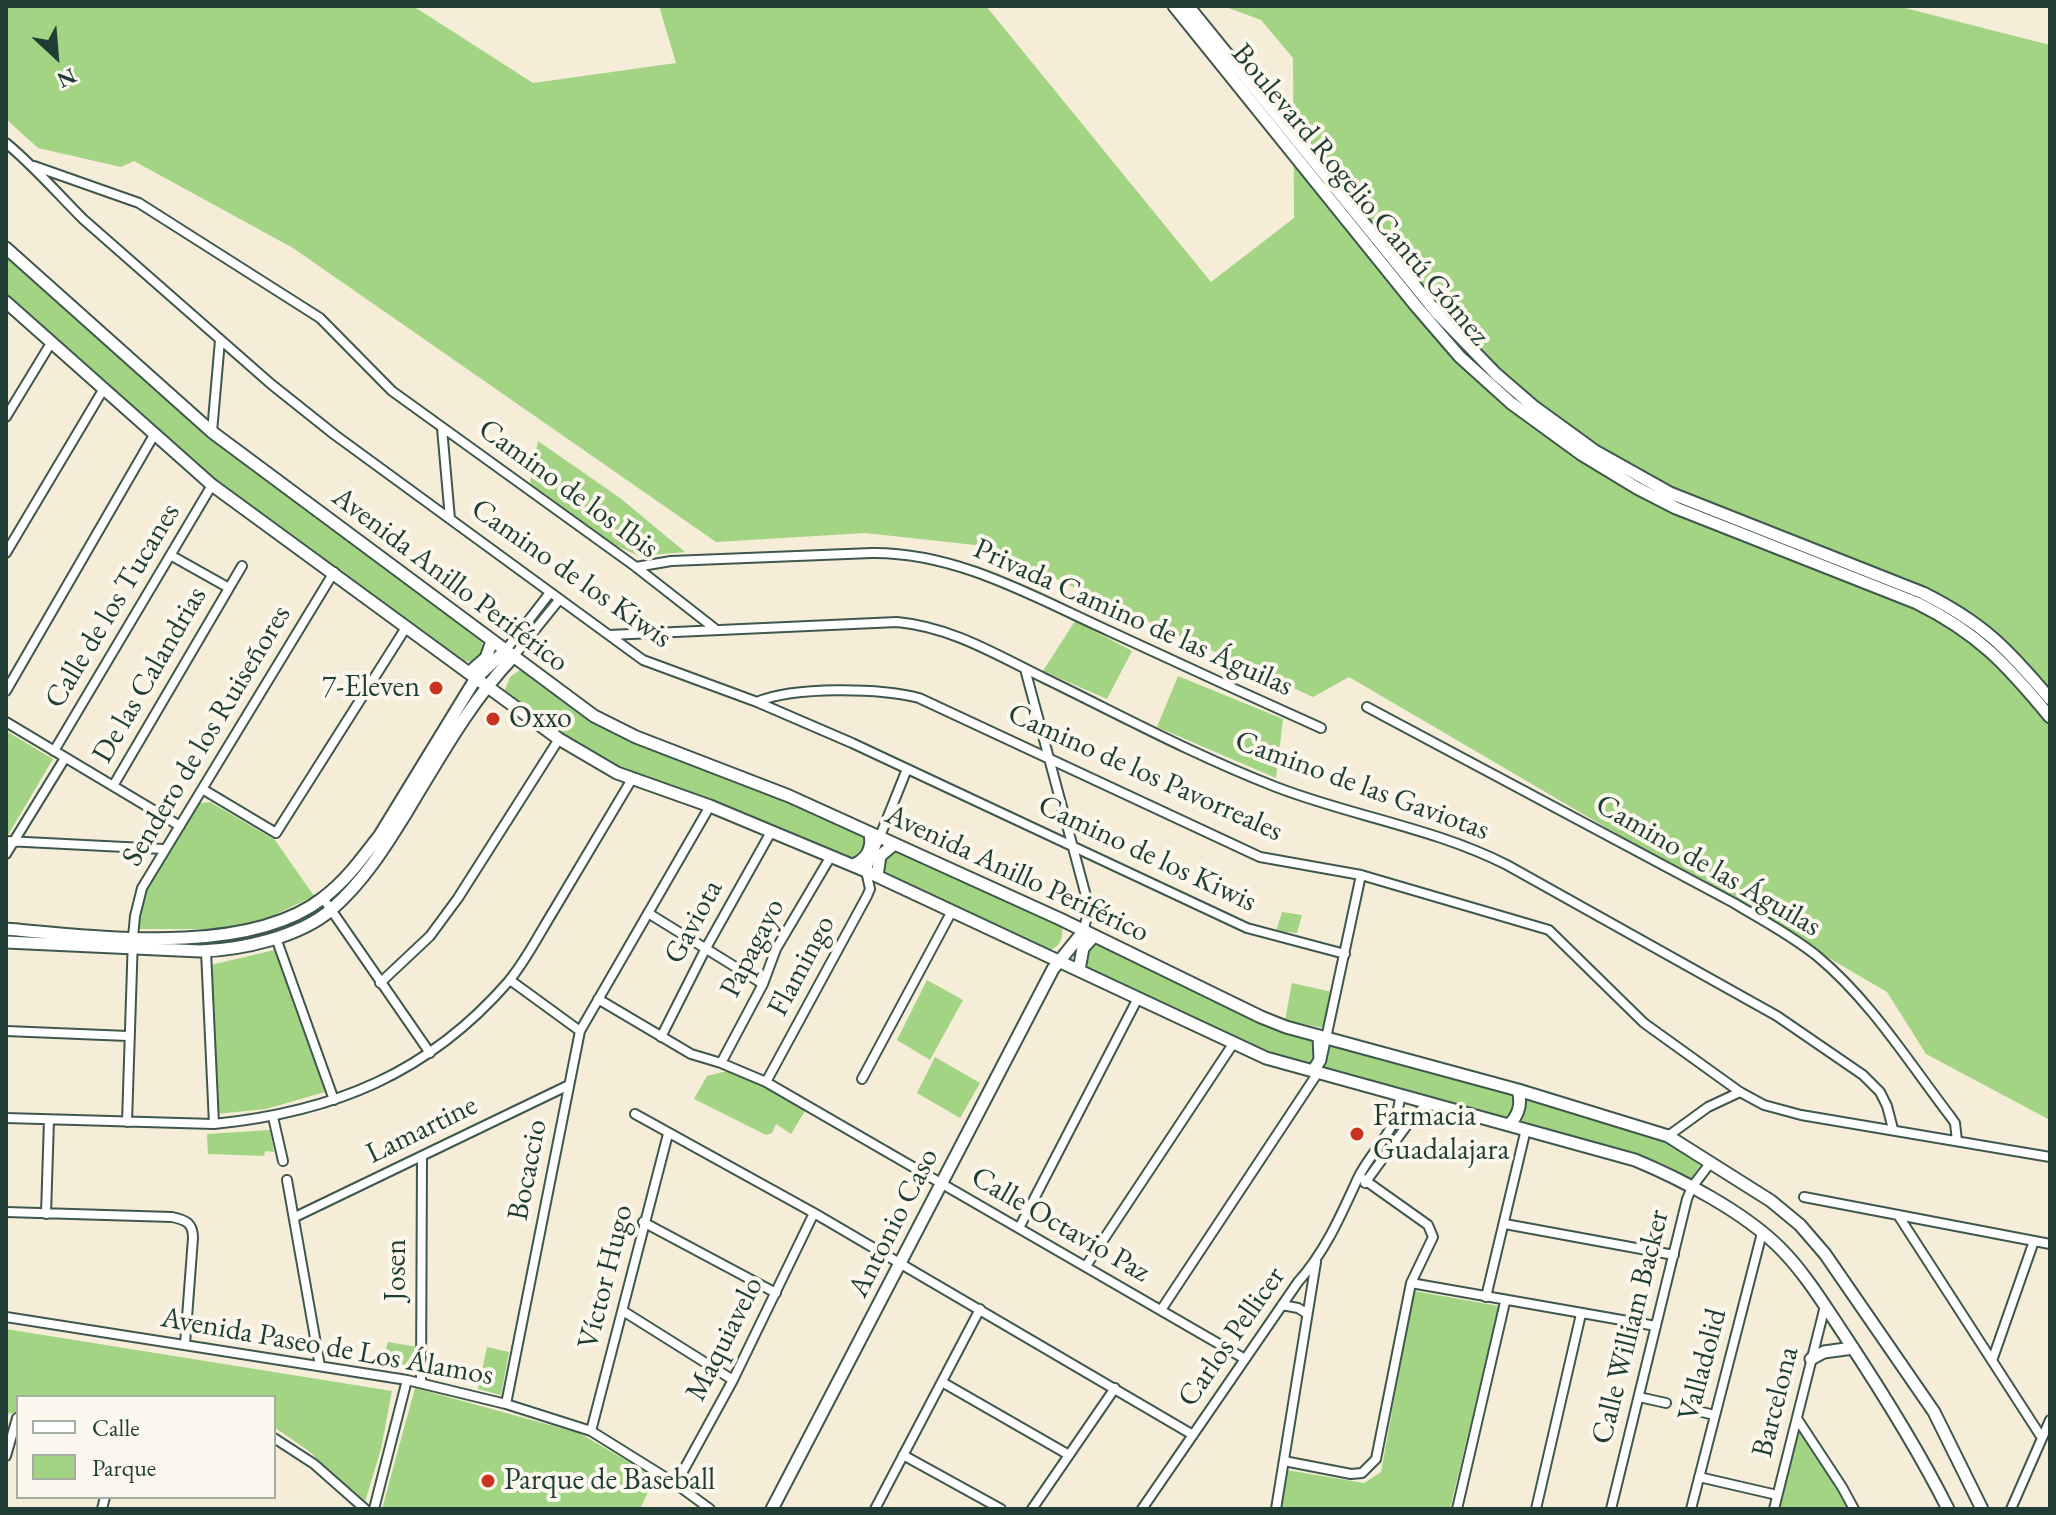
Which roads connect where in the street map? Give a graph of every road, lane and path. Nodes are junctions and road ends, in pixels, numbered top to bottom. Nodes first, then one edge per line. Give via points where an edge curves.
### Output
1 (1174, 6) edge
2 (1188, 6) edge
3 (6, 143) edge
4 (33, 165) junction
5 (6, 248) edge
6 (6, 302) edge
7 (220, 340) junction
8 (51, 343) junction
9 (103, 390) junction
10 (392, 391) joint
11 (6, 417) edge
12 (442, 428) junction
13 (212, 432) junction
14 (154, 435) junction
15 (212, 485) junction
16 (450, 519) junction
17 (6, 553) edge
18 (172, 556) junction
19 (242, 566) dead end
20 (636, 567) junction
21 (334, 572) junction
22 (229, 588) junction
23 (549, 594) junction
24 (559, 600) junction
25 (407, 626) junction
26 (714, 628) junction
27 (608, 635) junction
28 (492, 641) junction
29 (512, 657) junction
30 (1025, 669) junction
31 (482, 682) junction
32 (6, 691) edge
33 (2050, 699) edge
34 (757, 702) junction
35 (1367, 707) dead end
36 (2050, 717) edge
37 (6, 722) edge
38 (1321, 728) dead end
39 (559, 739) junction
40 (54, 751) junction
41 (1050, 757) junction
42 (65, 758) junction
43 (907, 769) junction
44 (632, 779) junction
45 (113, 786) junction
46 (204, 790) junction
47 (710, 806) junction
48 (180, 826) junction
49 (771, 832) junction
50 (874, 836) junction
51 (11, 840) edge
52 (893, 845) junction
53 (1073, 847) junction
54 (164, 849) junction
55 (6, 854) edge
56 (831, 856) junction
57 (853, 865) junction
58 (872, 873) junction
59 (1361, 875) junction
60 (323, 898) junction
61 (331, 910) junction
62 (952, 911) junction
63 (648, 913) junction
64 (1068, 923) junction
65 (6, 929) edge
66 (1088, 934) junction
67 (276, 938) junction
68 (6, 942) edge
69 (133, 943) junction
70 (706, 948) junction
71 (206, 951) junction
72 (1345, 954) junction
73 (1055, 959) junction
74 (1079, 970) junction
75 (510, 980) junction
76 (380, 983) junction
77 (763, 984) junction
78 (1138, 998) junction
79 (598, 999) junction
80 (6, 1031) edge
81 (580, 1031) junction
82 (128, 1036) junction
83 (661, 1037) junction
84 (1327, 1038) junction
85 (1233, 1044) junction
86 (430, 1053) junction
87 (721, 1063) junction
88 (1320, 1072) junction
89 (862, 1079) dead end
90 (766, 1082) junction
91 (569, 1085) junction
92 (1518, 1090) junction
93 (1740, 1092) junction
94 (1400, 1095) junction
95 (1535, 1095) junction
96 (334, 1100) junction
97 (1429, 1103) junction
98 (635, 1114) dead end
99 (273, 1117) junction
100 (6, 1118) edge
101 (49, 1120) junction
102 (127, 1122) junction
103 (214, 1124) junction
104 (1510, 1124) junction
105 (1526, 1129) junction
106 (1893, 1129) junction
107 (668, 1134) junction
108 (1668, 1136) junction
109 (1957, 1141) junction
110 (422, 1157) junction
111 (2050, 1157) edge
112 (283, 1161) dead end
113 (1711, 1162) junction
114 (1363, 1179) junction
115 (287, 1180) dead end
116 (941, 1184) junction
117 (1692, 1187) junction
118 (1804, 1197) dead end
119 (6, 1212) edge
120 (814, 1213) junction
121 (46, 1214) junction
122 (1898, 1215) junction
123 (295, 1217) junction
124 (643, 1222) junction
125 (1505, 1224) junction
126 (1019, 1228) junction
127 (1762, 1233) junction
128 (2034, 1241) junction
129 (2050, 1244) edge
130 (1674, 1255) junction
131 (1316, 1261) junction
132 (899, 1265) junction
133 (1086, 1266) junction
134 (1411, 1283) junction
135 (776, 1293) junction
136 (1486, 1297) junction
137 (1505, 1302) junction
138 (1282, 1305) junction
139 (1825, 1306) junction
140 (980, 1309) junction
141 (1161, 1310) junction
142 (623, 1311) junction
143 (1306, 1313) junction
144 (1581, 1314) junction
145 (6, 1317) edge
146 (1656, 1326) junction
147 (185, 1344) junction
148 (1853, 1348) junction
149 (1993, 1358) junction
150 (1245, 1359) junction
151 (1811, 1359) junction
152 (320, 1366) junction
153 (407, 1380) junction
154 (733, 1380) junction
155 (942, 1382) junction
156 (421, 1383) junction
157 (1115, 1388) junction
158 (1639, 1397) junction
159 (1666, 1403) dead end
160 (506, 1404) junction
161 (1686, 1408) dead end
162 (1714, 1415) junction
163 (1798, 1420) junction
164 (2050, 1420) edge
165 (16, 1424) edge
166 (591, 1431) junction
167 (1193, 1435) junction
168 (2042, 1438) junction
169 (276, 1439) edge
170 (903, 1455) junction
171 (1069, 1455) junction
172 (6, 1456) edge
173 (1284, 1461) junction
174 (1699, 1477) junction
175 (676, 1484) junction
176 (1777, 1495) junction
177 (365, 1509) edge
178 (374, 1509) edge
179 (710, 1509) edge
180 (772, 1509) edge
181 (875, 1509) edge
182 (1001, 1509) edge
183 (1032, 1509) edge
184 (1142, 1509) edge
185 (1276, 1509) edge
186 (1457, 1509) edge
187 (1536, 1509) edge
188 (1611, 1509) edge
189 (1691, 1509) edge
190 (1774, 1509) edge
191 (1854, 1509) edge
192 (1948, 1509) edge
193 (1982, 1509) edge
194 (2011, 1509) edge

1 - 36 street, Boulevard Rogelio Cantú Gómez via 1416,306 1460,357 1511,403 1581,454 1676,508 1942,615 2003,662
2 - 33 street, Boulevard Rogelio Cantú Gómez via 1437,313 1533,406 1595,451 1670,493 1952,608 2014,656
3 - 4 street, Camino de los Kiwis
4 - 7 street, Camino de los Kiwis via 83,219
4 - 10 street, Camino de los Kiwis via 118,194 178,226 320,318
5 - 13 street, Avenida Anillo Periférico
6 - 8 street, Avenida Anillo Periférico
7 - 13 street
7 - 16 street, Camino de los Kiwis via 335,435
8 - 9 street, Avenida Anillo Periférico
8 - 11 street
9 - 14 street, Avenida Anillo Periférico
9 - 17 street
10 - 12 street, Camino de los Ibis
12 - 16 street
12 - 20 street, Camino de los Ibis
13 - 28 street, Avenida Anillo Periférico
14 - 15 street, Avenida Anillo Periférico
14 - 32 street
15 - 18 street, Calle de los Tucanes
15 - 21 street, Avenida Anillo Periférico
16 - 23 street, Camino de los Kiwis
18 - 22 street
18 - 40 street, Calle de los Tucanes
19 - 22 street, De las Calandrias
20 - 26 street, Camino de los Ibis
20 - 38 street, Privada Camino de las Águilas via 872,553 945,562 1006,584
21 - 25 street, Avenida Anillo Periférico
21 - 46 street, Sendero de los Ruiseñores
22 - 45 street, De las Calandrias
23 - 24 street, Camino de los Kiwis
23 - 29 street
24 - 27 street, Camino de los Kiwis
24 - 29 street
25 - 31 street, Avenida Anillo Periférico
25 - 46 street via 276,833
26 - 27 street, Camino de las Gaviotas
26 - 30 street, Camino de las Gaviotas via 919,624
27 - 34 street, Camino de los Kiwis via 643,660
28 - 29 street, Avenida Anillo Periférico
28 - 31 street
29 - 31 street
29 - 31 street via 506,674
29 - 50 street, Avenida Anillo Periférico via 612,726
30 - 41 street
30 - 106 street, Camino de las Gaviotas via 1276,787 1465,846 1507,865 1790,1025 1880,1092
31 - 39 street, Avenida Anillo Periférico
31 - 60 street via 380,835
31 - 61 street via 382,852
34 - 41 street, Camino de los Pavorreales via 801,693 900,693
34 - 43 street, Camino de los Kiwis
35 - 109 street, Camino de las Águilas via 1790,936 1859,996 1955,1123
37 - 40 street
39 - 44 street, Avenida Anillo Periférico
39 - 76 street via 449,911
40 - 42 street
41 - 53 street
41 - 59 street, Camino de los Pavorreales via 1260,857
42 - 45 street
42 - 51 street
43 - 50 street, Flamingo
43 - 53 street, Camino de los Kiwis
44 - 47 street, Avenida Anillo Periférico
44 - 75 street
45 - 48 street
46 - 48 street, Sendero de los Ruiseñores
47 - 49 street, Avenida Anillo Periférico
47 - 63 street, Bocaccio
48 - 54 street, Sendero de los Ruiseñores
49 - 56 street, Avenida Anillo Periférico
49 - 70 street, Gaviota
50 - 52 street, Avenida Anillo Periférico
50 - 57 street via 865,858
50 - 58 street, Flamingo
51 - 54 street
51 - 55 street
52 - 58 street
52 - 64 street, Avenida Anillo Periférico
53 - 66 street
53 - 72 street, Camino de los Kiwis via 1247,928
54 - 69 street, Sendero de los Ruiseñores via 142,888
56 - 57 street, Avenida Anillo Periférico
56 - 77 street, Papagayo via 776,949
57 - 58 street, Avenida Anillo Periférico
58 - 62 street, Avenida Anillo Periférico
58 - 90 street, Flamingo via 867,896
59 - 72 street
59 - 93 street, Camino de los Pavorreales via 1549,930 1644,1023
60 - 61 street
60 - 69 street via 243,932
61 - 67 street
61 - 76 street
62 - 73 street, Avenida Anillo Periférico
62 - 89 street
63 - 70 street
63 - 79 street, Bocaccio
64 - 66 street, Avenida Anillo Periférico
64 - 73 street via 1065,944
65 - 69 street
66 - 73 street
66 - 74 street
66 - 84 street, Avenida Anillo Periférico via 1261,1017
67 - 71 street
67 - 96 street
68 - 69 street
69 - 71 street
69 - 82 street, Sendero de los Ruiseñores
70 - 77 street
70 - 83 street, Gaviota
71 - 103 street
72 - 84 street
73 - 74 street, Avenida Anillo Periférico
73 - 116 street, Antonio Caso
74 - 78 street, Avenida Anillo Periférico
75 - 81 street
75 - 86 street via 459,1032
76 - 86 street
77 - 87 street, Papagayo
78 - 85 street, Avenida Anillo Periférico
78 - 126 street
79 - 81 street, Bocaccio
79 - 83 street, Calle Octavio Paz
80 - 82 street
81 - 91 street, Bocaccio
82 - 102 street, Sendero de los Ruiseñores
83 - 87 street, Calle Octavio Paz via 698,1058
84 - 88 street
84 - 92 street, Avenida Anillo Periférico
85 - 88 street, Avenida Anillo Periférico
85 - 133 street
86 - 96 street via 378,1084
87 - 90 street, Calle Octavio Paz
88 - 94 street, Avenida Anillo Periférico
88 - 141 street
90 - 116 street, Calle Octavio Paz
91 - 110 street, Lamartine
91 - 160 street, Bocaccio
92 - 95 street, Avenida Anillo Periférico
92 - 104 street via 1520,1104
93 - 106 street, Camino de los Pavorreales via 1801,1115
93 - 108 street
94 - 97 street, Avenida Anillo Periférico
94 - 114 street, Carlos Pellicer via 1393,1125
95 - 105 street via 1523,1116
95 - 108 street, Avenida Anillo Periférico
96 - 99 street
97 - 104 street, Avenida Anillo Periférico
97 - 114 street, Carlos Pellicer
98 - 107 street
99 - 103 street
99 - 112 street
100 - 101 street
101 - 102 street
101 - 121 street
102 - 103 street
104 - 105 street, Avenida Anillo Periférico
105 - 117 street, Avenida Anillo Periférico via 1635,1160
105 - 125 street
106 - 109 street, Camino de los Pavorreales
107 - 120 street
107 - 124 street, Víctor Hugo
108 - 113 street, Avenida Anillo Periférico
109 - 111 street, Camino de los Pavorreales
110 - 123 street, Lamartine
110 - 156 street, Josen
113 - 117 street, Calle William Backer
113 - 193 street, Avenida Anillo Periférico via 1792,1218 1825,1254 1934,1412
114 - 131 street, Carlos Pellicer
114 - 134 street via 1432,1231
115 - 123 street
116 - 126 street, Calle Octavio Paz
116 - 132 street, Antonio Caso
117 - 127 street, Avenida Anillo Periférico
117 - 130 street, Calle William Backer
118 - 122 street
119 - 121 street
120 - 132 street
120 - 135 street, Maquiavelo
121 - 147 street via 172,1217 189,1222 193,1238
122 - 128 street
122 - 149 street
123 - 152 street
124 - 135 street
124 - 142 street, Víctor Hugo
125 - 130 street
125 - 136 street
126 - 133 street, Calle Octavio Paz
127 - 139 street, Avenida Anillo Periférico
127 - 162 street, Valladolid
128 - 129 street
128 - 149 street
130 - 146 street, Calle William Backer
131 - 138 street, Carlos Pellicer
131 - 143 street
132 - 140 street
132 - 180 street, Antonio Caso
133 - 141 street, Calle Octavio Paz
134 - 136 street
134 - 173 street via 1376,1459 1362,1473 1351,1474
135 - 154 street, Maquiavelo
136 - 137 street
137 - 144 street
137 - 186 street
138 - 143 street
138 - 150 street, Carlos Pellicer
139 - 148 street, Avenida Anillo Periférico
139 - 151 street, Barcelona
140 - 155 street
140 - 157 street
141 - 150 street, Calle Octavio Paz
142 - 154 street
142 - 166 street, Víctor Hugo
143 - 173 street
144 - 146 street
144 - 187 street
145 - 147 street, Avenida Paseo de Los Álamos
146 - 158 street, Calle William Backer
147 - 152 street, Avenida Paseo de Los Álamos
148 - 151 street
148 - 192 street, Avenida Anillo Periférico
149 - 168 street
150 - 167 street, Carlos Pellicer
151 - 163 street, Barcelona
152 - 153 street, Avenida Paseo de Los Álamos
153 - 156 street, Avenida Paseo de Los Álamos
153 - 178 street
154 - 175 street, Maquiavelo
155 - 170 street
155 - 171 street
156 - 160 street, Avenida Paseo de Los Álamos
157 - 167 street
157 - 171 street
158 - 159 street
158 - 188 street, Calle William Backer
160 - 166 street, Avenida Paseo de Los Álamos
161 - 162 street
162 - 174 street, Valladolid
163 - 176 street, Barcelona
163 - 191 street
164 - 168 street
165 - 172 street
166 - 175 street, Avenida Paseo de Los Álamos
167 - 184 street, Carlos Pellicer
168 - 194 street
169 - 177 street
170 - 181 street
170 - 182 street
171 - 183 street
173 - 185 street
174 - 176 street
174 - 189 street, Valladolid
175 - 179 street, Avenida Paseo de Los Álamos
176 - 190 street, Barcelona

